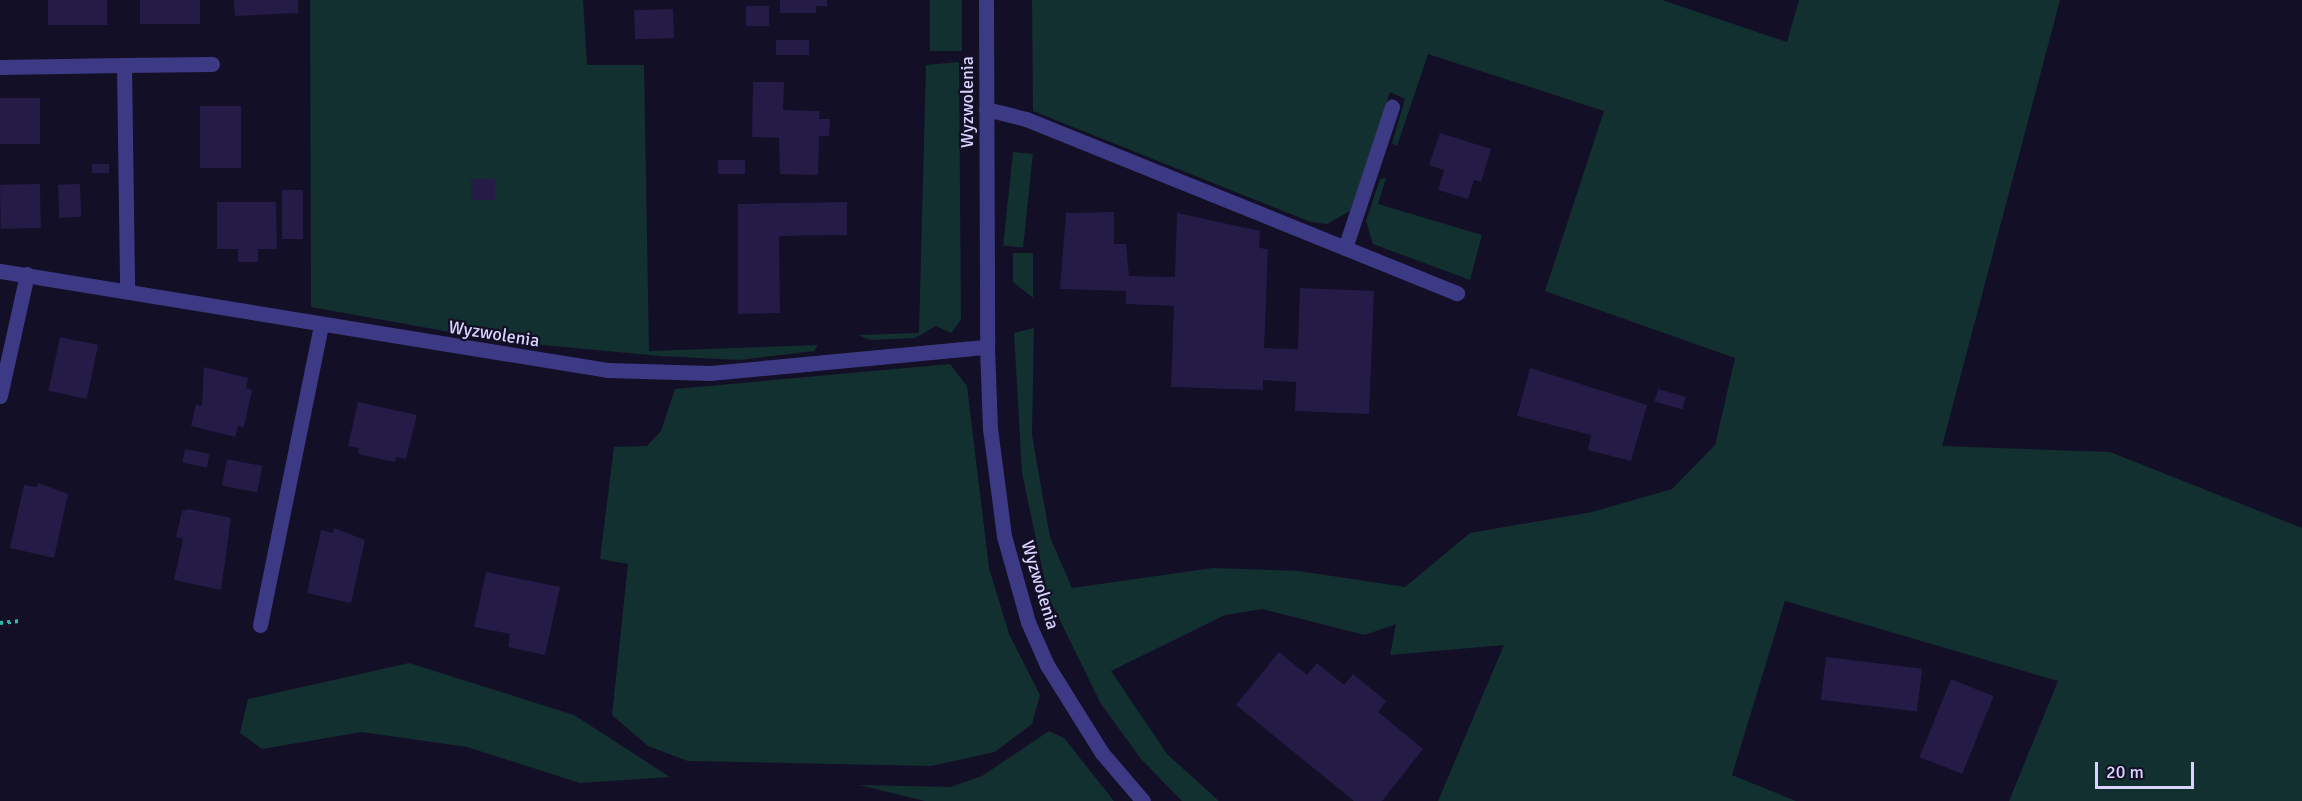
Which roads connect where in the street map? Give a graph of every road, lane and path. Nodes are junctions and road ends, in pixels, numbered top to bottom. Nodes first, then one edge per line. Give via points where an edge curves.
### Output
1 (986, 0) edge
2 (212, 64) dead end
3 (124, 65) junction
4 (0, 67) edge
5 (1392, 107) dead end
6 (986, 109) junction
7 (1345, 248) junction
8 (0, 271) edge
9 (27, 274) junction
10 (127, 288) junction
11 (1457, 293) dead end
12 (321, 326) junction
13 (987, 347) junction
14 (0, 396) edge
15 (20, 621) dead end
16 (0, 623) edge
17 (260, 625) dead end
18 (1143, 801) edge

1 - 6 street, Wyzwolenia
2 - 3 street
3 - 4 street
3 - 10 street
5 - 7 street
6 - 7 street via 1026,119
6 - 13 street, Wyzwolenia
7 - 11 street
8 - 9 street, Wyzwolenia
9 - 10 street, Wyzwolenia
9 - 14 street
10 - 12 street, Wyzwolenia
12 - 13 street, Wyzwolenia via 656,374 781,368
12 - 17 street
13 - 18 street, Wyzwolenia via 998,501 1028,622 1070,704
15 - 16 path

